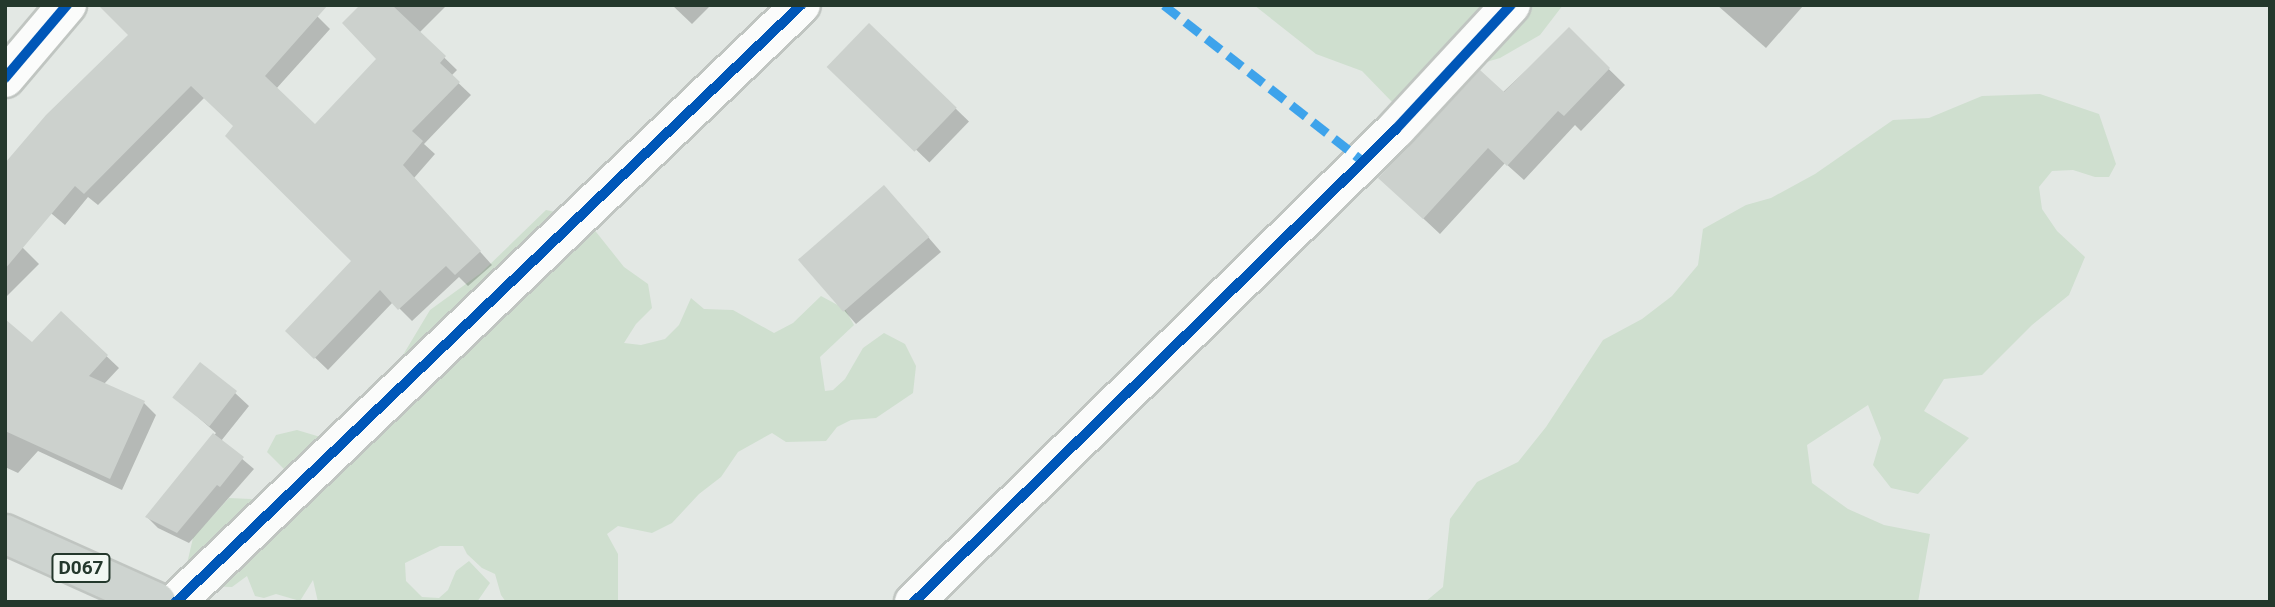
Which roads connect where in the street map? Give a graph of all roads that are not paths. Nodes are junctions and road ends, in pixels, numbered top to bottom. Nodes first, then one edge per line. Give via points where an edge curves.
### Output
1 (67, 5) edge
2 (801, 5) edge
3 (1511, 5) edge
4 (5, 78) edge
5 (5, 534) edge
6 (156, 602) edge
7 (176, 602) edge
8 (914, 602) edge

1 - 4 street
2 - 7 street
3 - 8 street via 1395,129
5 - 6 main road, D067

